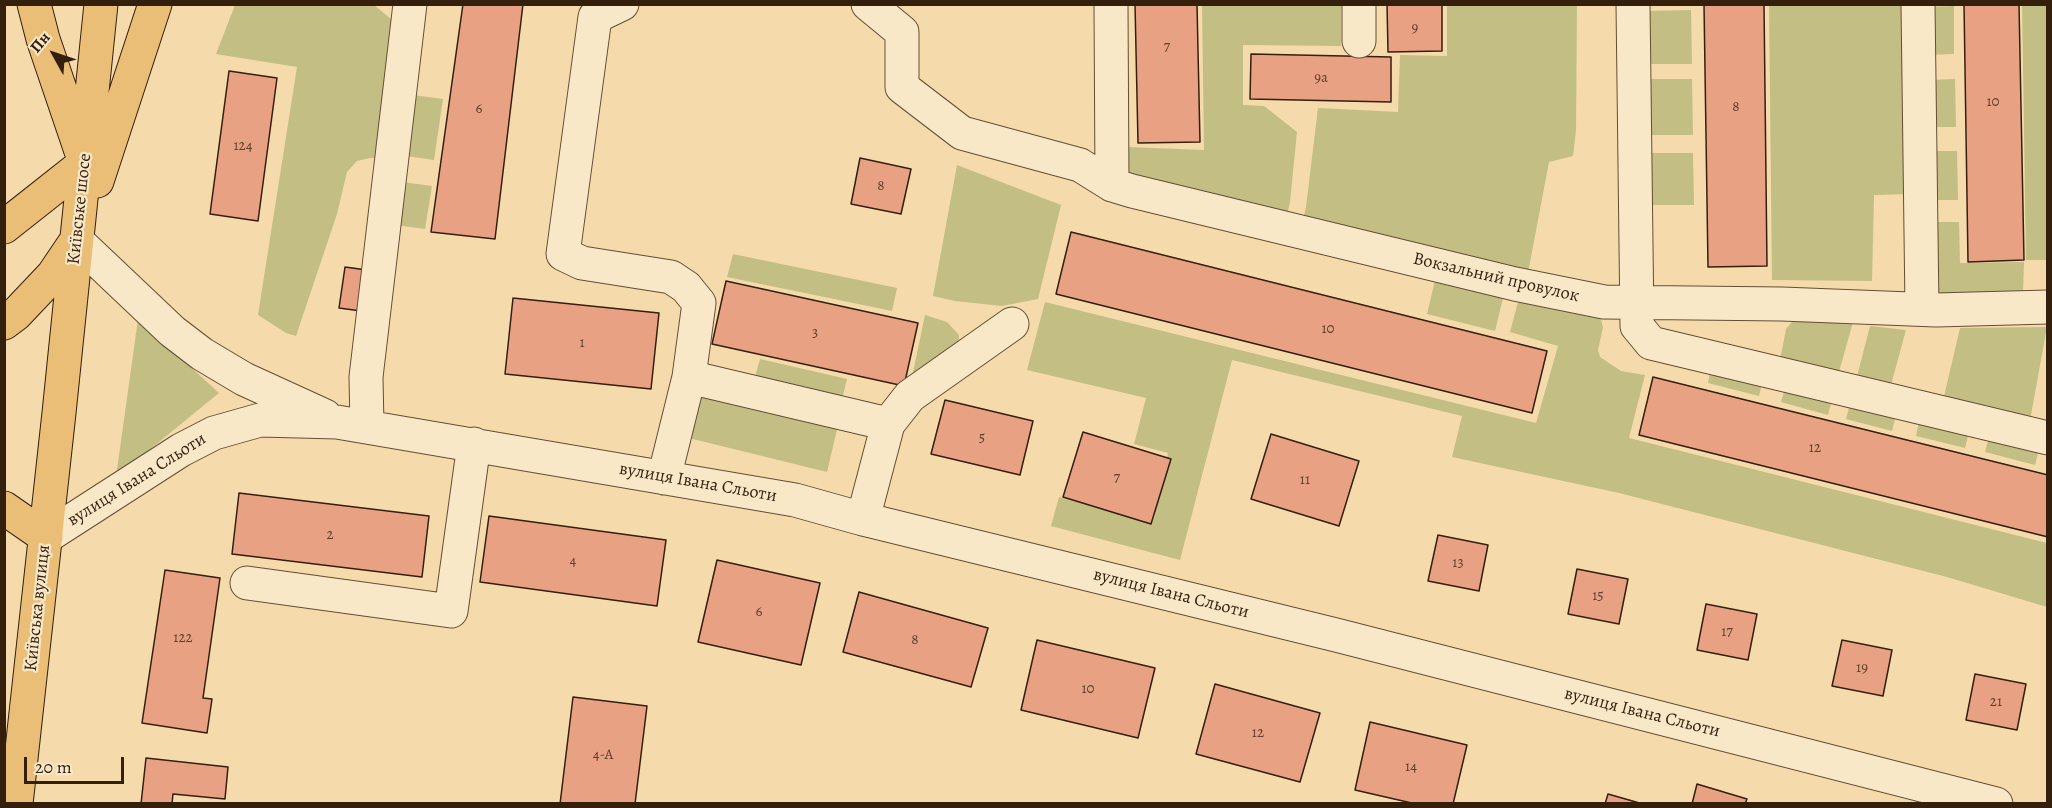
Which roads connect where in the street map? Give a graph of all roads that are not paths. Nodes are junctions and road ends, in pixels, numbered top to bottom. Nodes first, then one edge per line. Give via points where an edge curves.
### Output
1 (34, 4) edge
2 (101, 4) edge
3 (156, 4) edge
4 (410, 4) edge
5 (622, 4) edge
6 (868, 4) edge
7 (1111, 4) edge
8 (1359, 4) edge
9 (1633, 4) edge
10 (1918, 4) edge
11 (1359, 41) dead end
12 (85, 163) junction
13 (1112, 185) junction
14 (4, 227) edge
15 (77, 241) junction
16 (1638, 303) junction
17 (2048, 307) edge
18 (1922, 309) junction
19 (4, 323) edge
20 (1012, 324) dead end
21 (689, 377) junction
22 (59, 413) joint
23 (352, 424) junction
24 (888, 424) junction
25 (2048, 438) edge
26 (474, 444) junction
27 (664, 478) junction
28 (4, 507) edge
29 (863, 519) junction
30 (46, 537) junction
31 (247, 584) dead end
32 (13, 784) edge
33 (1996, 804) edge

1 - 12 main road
2 - 12 main road, Київське шосе
3 - 15 main road
4 - 23 street via 366,377
5 - 21 street via 595,17 563,254 582,263 671,277 686,287 699,303
6 - 13 street, Вокзальний провулок via 902,32 902,87 962,133 1080,165
7 - 13 street
8 - 11 street
9 - 16 street
10 - 18 street
12 - 14 main road
12 - 15 main road, Київське шосе
13 - 16 street, Вокзальний провулок via 1515,284 1604,302
15 - 19 main road via 53,275
15 - 22 main road, Київське шосе
15 - 23 street, вулиця Івана Сльоти via 172,331 202,354 244,380
16 - 18 street, Вокзальний провулок
16 - 25 street via 1637,326 1651,343
17 - 18 street, Вокзальний провулок
20 - 24 street via 910,396
21 - 24 street
21 - 27 street
22 - 30 main road, Київська вулиця
23 - 26 street, вулиця Івана Сльоти
23 - 30 street, вулиця Івана Сльоти via 260,420 214,433
24 - 29 street
26 - 27 street, вулиця Івана Сльоти
26 - 31 street via 451,611
27 - 29 street, вулиця Івана Сльоти via 795,500
28 - 30 main road
29 - 33 street, вулиця Івана Сльоти
30 - 32 main road, Київська вулиця

